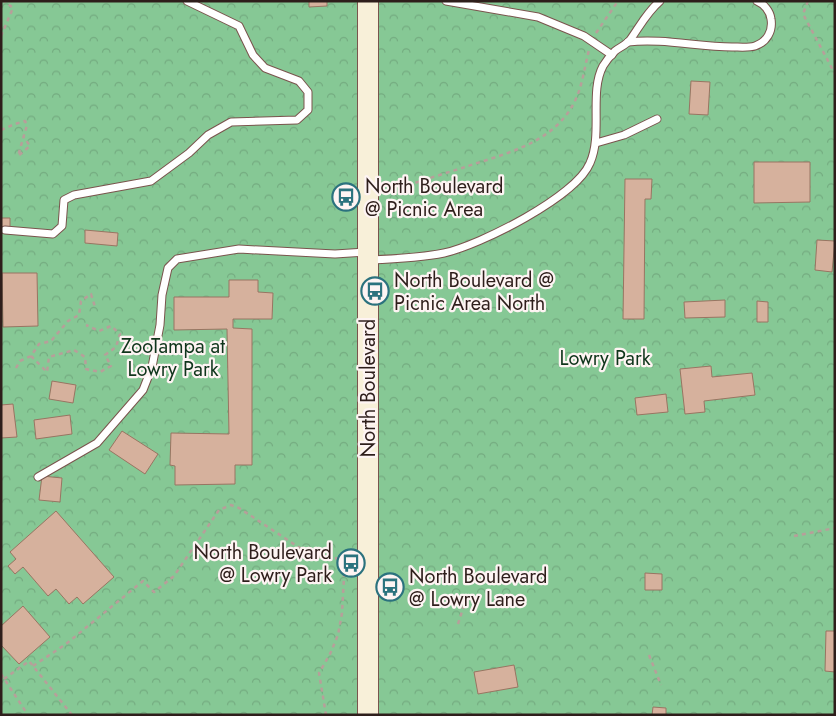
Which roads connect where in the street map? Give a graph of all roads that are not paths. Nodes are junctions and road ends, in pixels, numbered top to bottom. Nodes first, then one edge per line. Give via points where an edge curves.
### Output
1 (187, 1) edge
2 (368, 1) edge
3 (446, 1) edge
4 (660, 1) edge
5 (758, 1) edge
6 (628, 42) junction
7 (612, 55) junction
8 (657, 119) dead end
9 (596, 142) junction
10 (5, 230) dead end
11 (368, 256) junction
12 (38, 477) dead end
13 (368, 715) edge

1 - 10 lane via 239,26 253,55 265,68 299,81 308,92 308,110 298,120 231,122 208,135 151,181 74,195 64,200 62,226 53,234
2 - 11 street, North Boulevard
3 - 7 lane via 538,17 562,25
4 - 6 lane via 651,8
5 - 6 lane via 768,10 771,20 769,37 754,47 642,40
6 - 7 lane
7 - 9 lane via 598,81
8 - 9 lane
9 - 11 lane via 582,178 530,215 479,241 445,253 415,257
11 - 12 lane via 239,250 177,259 168,268 152,367 143,390 97,443
11 - 13 street, North Boulevard

